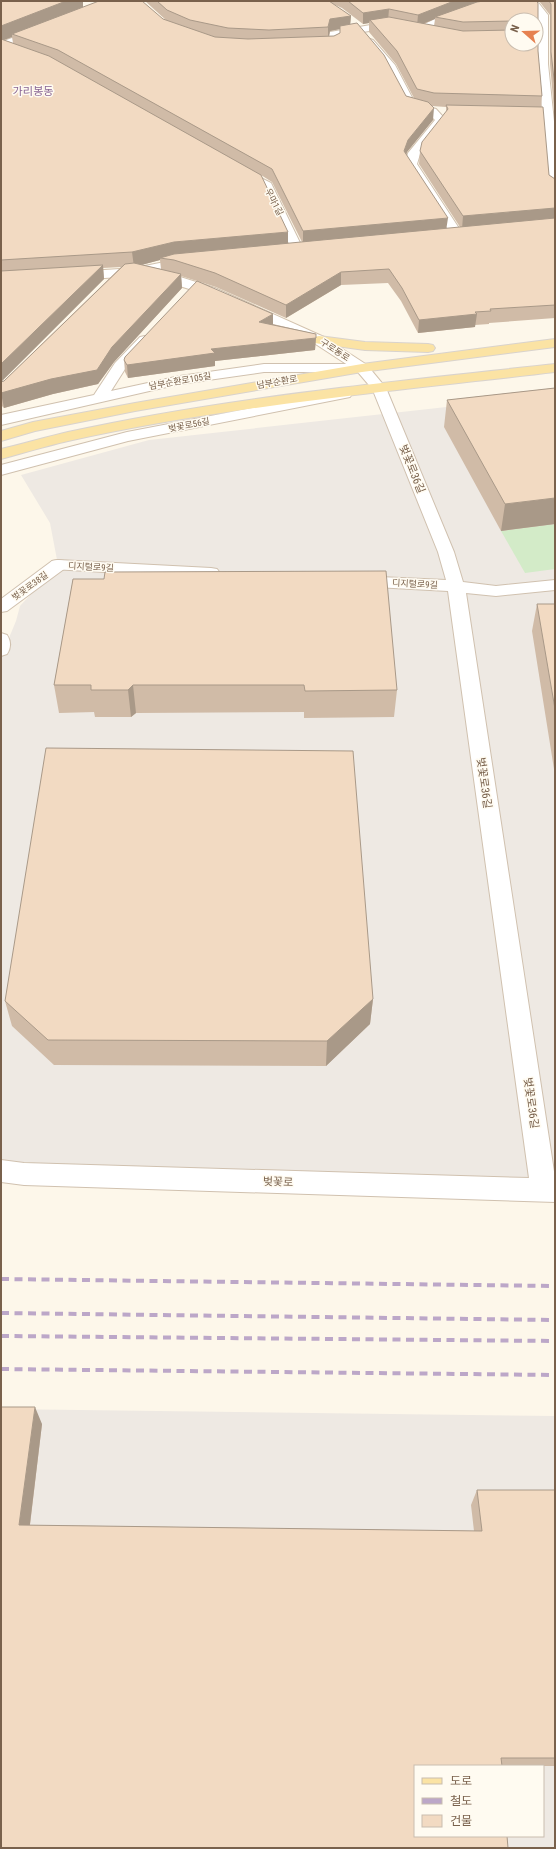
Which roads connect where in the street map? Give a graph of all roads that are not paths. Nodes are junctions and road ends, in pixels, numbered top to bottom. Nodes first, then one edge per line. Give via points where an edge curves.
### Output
1 (528, 1) edge
2 (476, 11) edge
3 (540, 12) edge
4 (352, 21) edge
5 (52, 26) edge
6 (359, 30) junction
7 (417, 31) junction
8 (432, 33) edge
9 (544, 37) edge
10 (555, 37) edge
11 (299, 45) edge
12 (1, 46) edge
13 (15, 51) edge
14 (542, 52) edge
15 (432, 111) junction
16 (447, 112) edge
17 (548, 115) edge
18 (233, 166) edge
19 (555, 188) edge
20 (473, 234) edge
21 (458, 236) junction
22 (442, 237) edge
23 (313, 249) edge
24 (298, 251) junction
25 (282, 252) edge
26 (203, 260) edge
27 (135, 272) junction
28 (121, 273) junction
29 (61, 277) edge
30 (194, 286) junction
31 (104, 289) edge
32 (184, 298) edge
33 (152, 332) edge
34 (320, 340) junction
35 (551, 343) edge
36 (362, 368) junction
37 (555, 368) edge
38 (379, 388) junction
39 (99, 398) junction
40 (1, 420) edge
41 (1, 436) edge
42 (1, 454) edge
43 (1, 470) edge
44 (58, 565) joint
45 (225, 574) edge
46 (345, 580) edge
47 (555, 585) edge
48 (456, 586) junction
49 (1, 607) edge
50 (1, 638) edge
51 (1, 650) edge
52 (1, 1171) edge
53 (550, 1190) edge

1 - 3 street
2 - 7 street via 438,20
4 - 6 street
5 - 12 street
6 - 7 street via 388,25
6 - 11 street via 333,34 334,43
6 - 15 street via 390,65 411,105
7 - 8 street
9 - 10 street
12 - 13 street
14 - 17 street
15 - 16 street
15 - 21 street via 441,120 414,153 411,164
17 - 19 street
18 - 24 street, 우마1길 via 267,186
20 - 21 street
21 - 22 street
23 - 24 street
24 - 25 street
26 - 27 street via 175,262
27 - 28 street, 구로동로
27 - 30 street, 구로동로
28 - 29 street, 구로동로
28 - 31 street
30 - 32 street
30 - 34 street, 구로동로
33 - 39 street via 120,366
34 - 35 main road via 400,348
34 - 36 street, 구로동로
35 - 36 main road, 남부순환로
36 - 38 street, 구로동로
36 - 39 street, 남부순환로105길 via 264,368 180,380
36 - 41 main road, 남부순환로 via 135,406
37 - 38 main road, 남부순환로
38 - 42 main road, 남부순환로 via 258,403 152,420 75,435
38 - 43 street, 벚꽃로56길 via 127,437
38 - 48 street, 벚꽃로36길 via 446,552
39 - 40 street, 남부순환로105길
44 - 45 street, 디지털로9길
44 - 49 street, 벚꽃로38길
46 - 48 street, 디지털로9길
47 - 48 street, 디지털로9길 via 496,591
48 - 53 street, 벚꽃로36길
50 - 51 street
52 - 53 street, 벚꽃로

